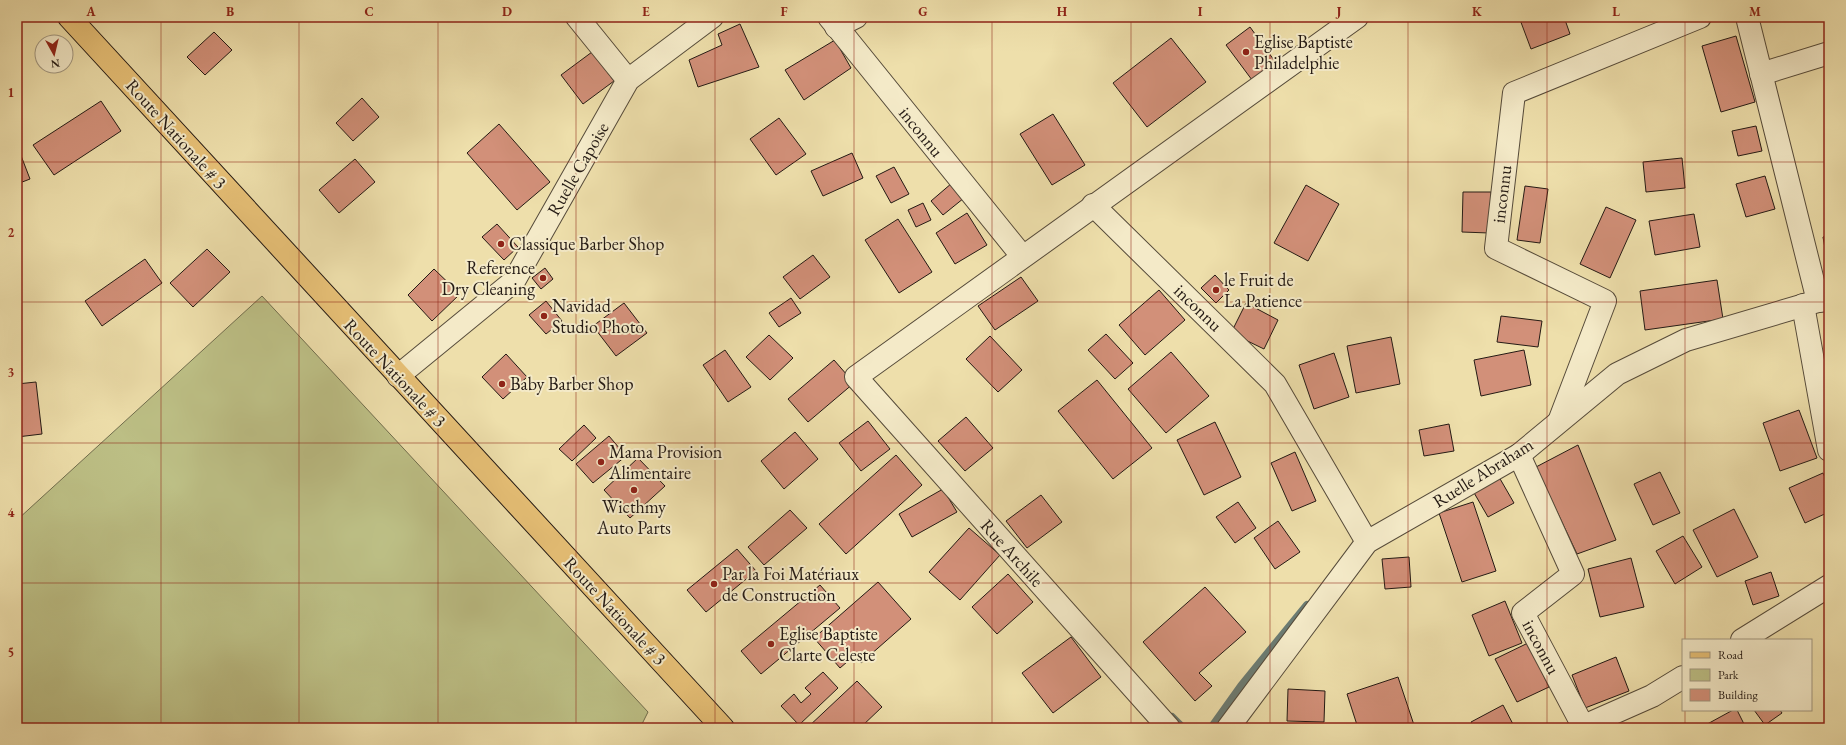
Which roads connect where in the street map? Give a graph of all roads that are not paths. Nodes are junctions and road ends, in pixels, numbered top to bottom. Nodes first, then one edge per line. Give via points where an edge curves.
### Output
1 (69, 17) edge
2 (577, 17) edge
3 (712, 17) edge
4 (856, 17) edge
5 (1356, 17) edge
6 (1700, 17) edge
7 (1746, 17) edge
8 (832, 22) edge
9 (1829, 53) edge
10 (1761, 74) junction
11 (628, 80) junction
12 (1093, 205) junction
13 (1022, 256) junction
14 (1817, 302) edge
15 (398, 376) junction
16 (1560, 420) junction
17 (1829, 450) edge
18 (1519, 455) junction
19 (1367, 542) junction
20 (1829, 586) edge
21 (1744, 639) edge
22 (1682, 678) edge
23 (1584, 727) edge
24 (723, 728) edge
25 (1169, 728) edge
26 (1228, 728) edge

1 - 15 main road, Route Nationale # 3
2 - 11 street
3 - 11 street, Ruelle Capoise
4 - 8 street, inconnu
5 - 12 street
6 - 16 street, inconnu via 1514,93 1496,248 1605,301
7 - 10 street
8 - 13 street, inconnu
9 - 10 street
10 - 14 street
11 - 15 street, Ruelle Capoise via 514,281
12 - 13 street
12 - 19 street, inconnu via 1275,384
13 - 25 street, Rue Archile via 856,377
14 - 16 street, Ruelle Abraham via 1686,340 1618,374
14 - 17 street
15 - 24 main road, Route Nationale # 3
16 - 18 street, Ruelle Abraham
18 - 19 street, Ruelle Abraham
18 - 23 street, inconnu via 1573,574 1523,613
19 - 26 street, Ruelle Abraham
20 - 21 street
22 - 23 street, inconnu via 1652,696

